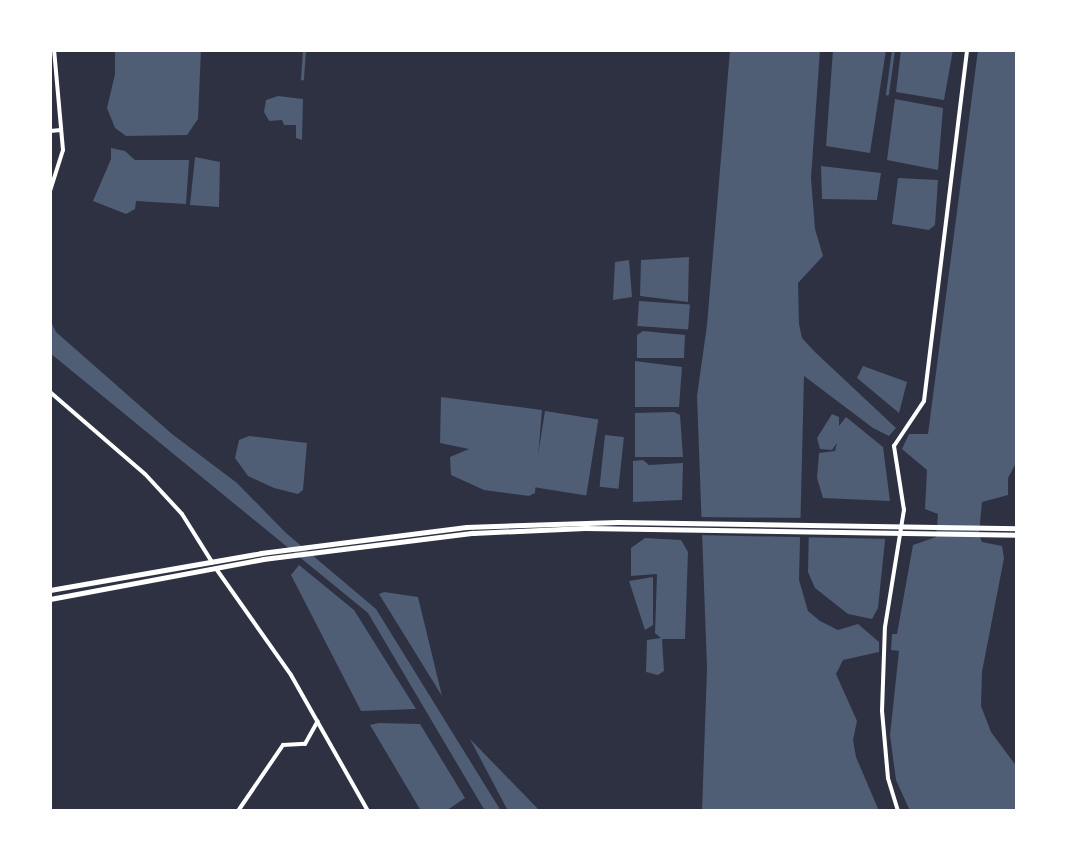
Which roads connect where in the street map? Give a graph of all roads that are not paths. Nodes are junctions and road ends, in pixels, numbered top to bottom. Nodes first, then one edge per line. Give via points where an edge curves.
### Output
1 (54, 50) edge
2 (968, 50) edge
3 (62, 130) junction
4 (50, 131) edge
5 (50, 191) edge
6 (50, 392) edge
7 (1017, 532) edge
8 (50, 590) edge
9 (50, 599) edge
10 (318, 720) junction
11 (238, 811) edge
12 (368, 811) edge
13 (898, 811) edge

1 - 3 street
2 - 13 street via 924,401 894,446 904,510 886,627 882,711
3 - 4 street
3 - 5 street via 62,158
6 - 10 street via 182,514
7 - 8 main road via 618,522 466,527
7 - 9 main road via 473,533 386,541
10 - 11 street via 305,744 283,745
10 - 12 street

